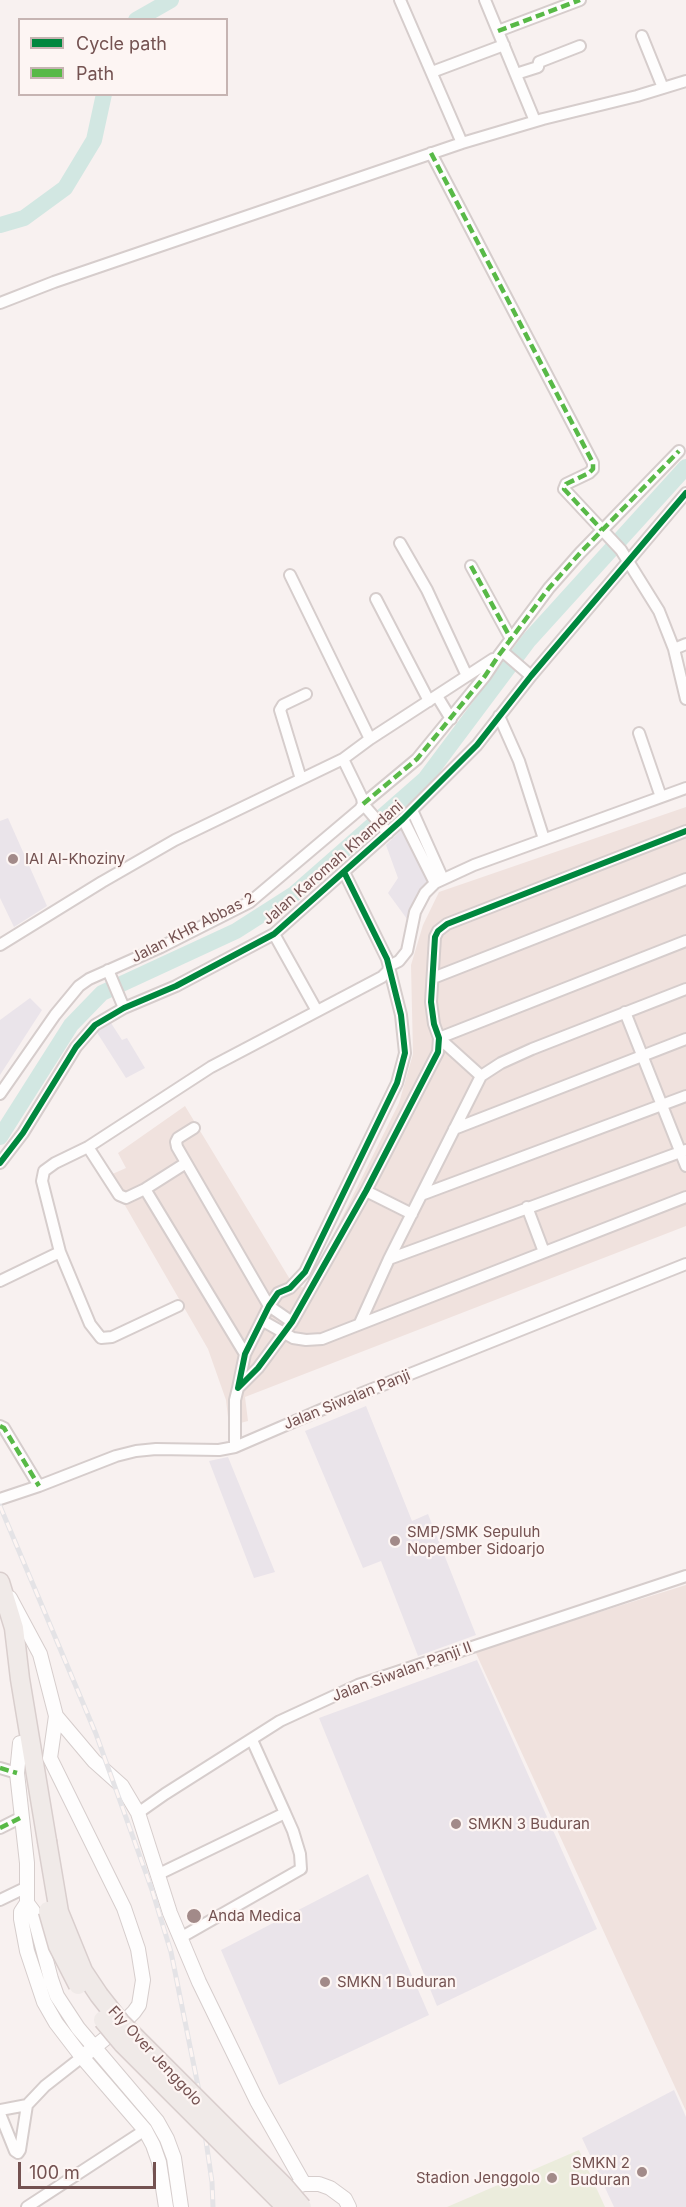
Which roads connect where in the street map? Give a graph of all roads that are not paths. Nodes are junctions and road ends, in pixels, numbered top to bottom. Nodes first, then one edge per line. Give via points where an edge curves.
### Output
1 (400, 0) edge
2 (485, 0) edge
3 (573, 1) edge
4 (498, 31) junction
5 (642, 36) dead end
6 (504, 45) junction
7 (580, 46) dead end
8 (432, 72) junction
9 (516, 74) junction
10 (686, 81) edge
11 (663, 88) junction
12 (535, 122) junction
13 (462, 143) junction
14 (431, 153) junction
15 (0, 303) edge
16 (679, 451) dead end
17 (686, 494) edge
18 (605, 533) junction
19 (400, 543) dead end
20 (629, 562) junction
21 (471, 566) dead end
22 (290, 575) dead end
23 (376, 599) dead end
24 (511, 639) junction
25 (686, 644) edge
26 (674, 649) junction
27 (503, 654) junction
28 (527, 673) junction
29 (467, 676) junction
30 (306, 694) dead end
31 (433, 698) junction
32 (686, 699) edge
33 (499, 716) junction
34 (451, 719) junction
35 (639, 733) dead end
36 (370, 739) junction
37 (343, 759) junction
38 (301, 779) junction
39 (686, 788) edge
40 (661, 797) junction
41 (366, 807) junction
42 (412, 810) junction
43 (404, 819) junction
44 (386, 830) junction
45 (686, 831) edge
46 (544, 839) junction
47 (344, 872) junction
48 (686, 879) edge
49 (439, 881) junction
50 (274, 934) junction
51 (686, 941) edge
52 (0, 945) edge
53 (389, 966) junction
54 (109, 973) junction
55 (433, 978) junction
56 (686, 989) edge
57 (123, 1005) junction
58 (317, 1011) junction
59 (625, 1012) junction
60 (440, 1038) junction
61 (686, 1039) edge
62 (642, 1056) junction
63 (481, 1076) junction
64 (0, 1094) edge
65 (686, 1096) edge
66 (662, 1106) junction
67 (194, 1128) dead end
68 (454, 1129) junction
69 (88, 1147) junction
70 (683, 1151) edge
71 (0, 1163) edge
72 (186, 1163) junction
73 (686, 1166) edge
74 (145, 1189) junction
75 (366, 1191) junction
76 (421, 1195) junction
77 (686, 1197) edge
78 (527, 1207) junction
79 (412, 1214) junction
80 (60, 1252) junction
81 (544, 1252) junction
82 (389, 1259) junction
83 (686, 1264) edge
84 (0, 1281) edge
85 (178, 1306) dead end
86 (269, 1306) junction
87 (263, 1321) junction
88 (292, 1322) junction
89 (360, 1323) junction
90 (283, 1333) junction
91 (245, 1354) junction
92 (238, 1388) junction
93 (0, 1426) edge
94 (235, 1447) junction
95 (39, 1486) junction
96 (0, 1499) edge
97 (686, 1576) edge
98 (0, 1582) edge
99 (0, 1618) edge
100 (56, 1716) junction
101 (252, 1740) junction
102 (20, 1743) junction
103 (0, 1768) edge
104 (16, 1773) junction
105 (138, 1813) junction
106 (285, 1813) junction
107 (20, 1818) junction
108 (0, 1828) edge
109 (41, 1844) junction
110 (159, 1874) junction
111 (27, 1887) junction
112 (0, 1900) edge
113 (27, 1902) junction
114 (180, 1938) junction
115 (93, 2047) junction
116 (82, 2057) junction
117 (27, 2105) junction
118 (0, 2112) edge
119 (145, 2130) junction
120 (4, 2141) edge
121 (304, 2184) junction
122 (27, 2207) edge
123 (166, 2207) edge
124 (181, 2207) edge
125 (286, 2207) edge
126 (302, 2207) edge
127 (350, 2207) edge

1 - 8 street
2 - 4 street
3 - 4 street
4 - 6 street
5 - 11 street
6 - 8 street
6 - 9 street
7 - 9 street
8 - 13 street
9 - 12 street
10 - 11 street
11 - 12 street
12 - 13 street
13 - 14 street
14 - 15 street
14 - 18 street via 592,463 589,473 566,484 564,489
16 - 18 street, Jalan KHR Abbas 2
17 - 20 street, Jalan Karomah Khamdani
18 - 20 street
18 - 24 street, Jalan KHR Abbas 2 via 549,588
19 - 29 street
20 - 26 street via 659,611
20 - 28 street, Jalan Karomah Khamdani
21 - 24 street
22 - 36 street
23 - 31 street
24 - 27 street, Jalan KHR Abbas 2
25 - 26 street
26 - 32 street
27 - 28 street
27 - 29 street
27 - 34 street, Jalan KHR Abbas 2
28 - 33 street, Jalan Karomah Khamdani
29 - 31 street
30 - 38 street via 280,710
31 - 34 street
31 - 36 street
33 - 42 street, Jalan Karomah Khamdani via 477,745
33 - 46 street via 519,761
34 - 41 street, Jalan KHR Abbas 2 via 417,759
35 - 40 street
36 - 37 street
37 - 38 street
37 - 41 street
38 - 52 street via 175,840
39 - 40 street
40 - 46 street
41 - 44 street
41 - 54 street, Jalan KHR Abbas 2 via 250,902
42 - 43 street, Jalan Karomah Khamdani
42 - 49 street
43 - 44 street, Jalan Karomah Khamdani
43 - 49 street
44 - 47 street, Jalan Karomah Khamdani
45 - 55 street via 447,924 435,937
46 - 49 street
47 - 50 street, Jalan Karomah Khamdani
47 - 53 street
48 - 55 street
49 - 53 street via 419,902 407,951
50 - 57 street, Jalan Karomah Khamdani via 176,986
50 - 58 street
51 - 60 street
53 - 58 street via 382,977
53 - 86 street via 404,1037 405,1053 397,1083 305,1272
54 - 57 street
54 - 64 street, Jalan KHR Abbas 2 via 89,979 70,994
55 - 60 street via 431,1002
56 - 59 street
57 - 71 street, Jalan Karomah Khamdani via 85,1035
58 - 69 street via 211,1067
59 - 62 street
59 - 63 street via 501,1063
60 - 63 street
60 - 75 street via 431,1068
61 - 62 street
62 - 66 street
62 - 68 street
63 - 68 street
65 - 66 street
66 - 70 street
66 - 76 street
67 - 72 street via 176,1142
68 - 76 street
69 - 74 street via 118,1195 126,1198
69 - 80 street via 49,1167 42,1176
70 - 73 street
70 - 78 street
72 - 74 street
72 - 86 street
74 - 91 street
75 - 79 street
75 - 88 street
76 - 79 street
77 - 81 street
78 - 81 street
78 - 82 street
79 - 82 street
80 - 84 street
80 - 85 street via 90,1324 101,1338 112,1337
81 - 89 street
82 - 89 street
83 - 94 street, Jalan Siwalan Panji
86 - 87 street
86 - 88 street
87 - 90 street
87 - 91 street
88 - 90 street
89 - 90 street via 314,1341
90 - 92 street
91 - 92 street
92 - 94 street
93 - 95 street
94 - 95 street, Jalan Siwalan Panji via 136,1451
95 - 96 street, Jalan Siwalan Panji
97 - 101 street, Jalan Siwalan Panji II via 358,1685 280,1721
98 - 100 street via 40,1654
98 - 109 highway via 14,1628
99 - 102 highway
100 - 105 street via 94,1761 122,1786
100 - 115 street via 50,1758 124,1908 138,1949 143,1980 134,2012
101 - 105 street, Jalan Siwalan Panji II
101 - 106 street
102 - 104 street
102 - 109 highway
103 - 104 street
104 - 107 street
105 - 110 street
106 - 110 street
106 - 114 street via 300,1854 301,1869
107 - 108 street
107 - 111 street
109 - 125 highway, Fly Over Jenggolo, bridge via 41,1881 58,1946 88,2001 123,2044
109 - 126 highway, Fly Over Jenggolo, bridge via 59,1912 83,1971 99,1995 121,2023
110 - 114 street
111 - 112 street
111 - 113 street
113 - 115 street via 57,1996
113 - 116 street via 21,1918 41,1994 56,2023
114 - 121 street via 257,2101
115 - 116 street
115 - 124 street via 157,2121 167,2139 174,2158
116 - 117 street
116 - 119 street
117 - 118 street
117 - 120 street via 21,2150 18,2153
118 - 120 street
119 - 122 street
119 - 123 street via 159,2162
121 - 125 street via 288,2192
121 - 127 street via 330,2188

